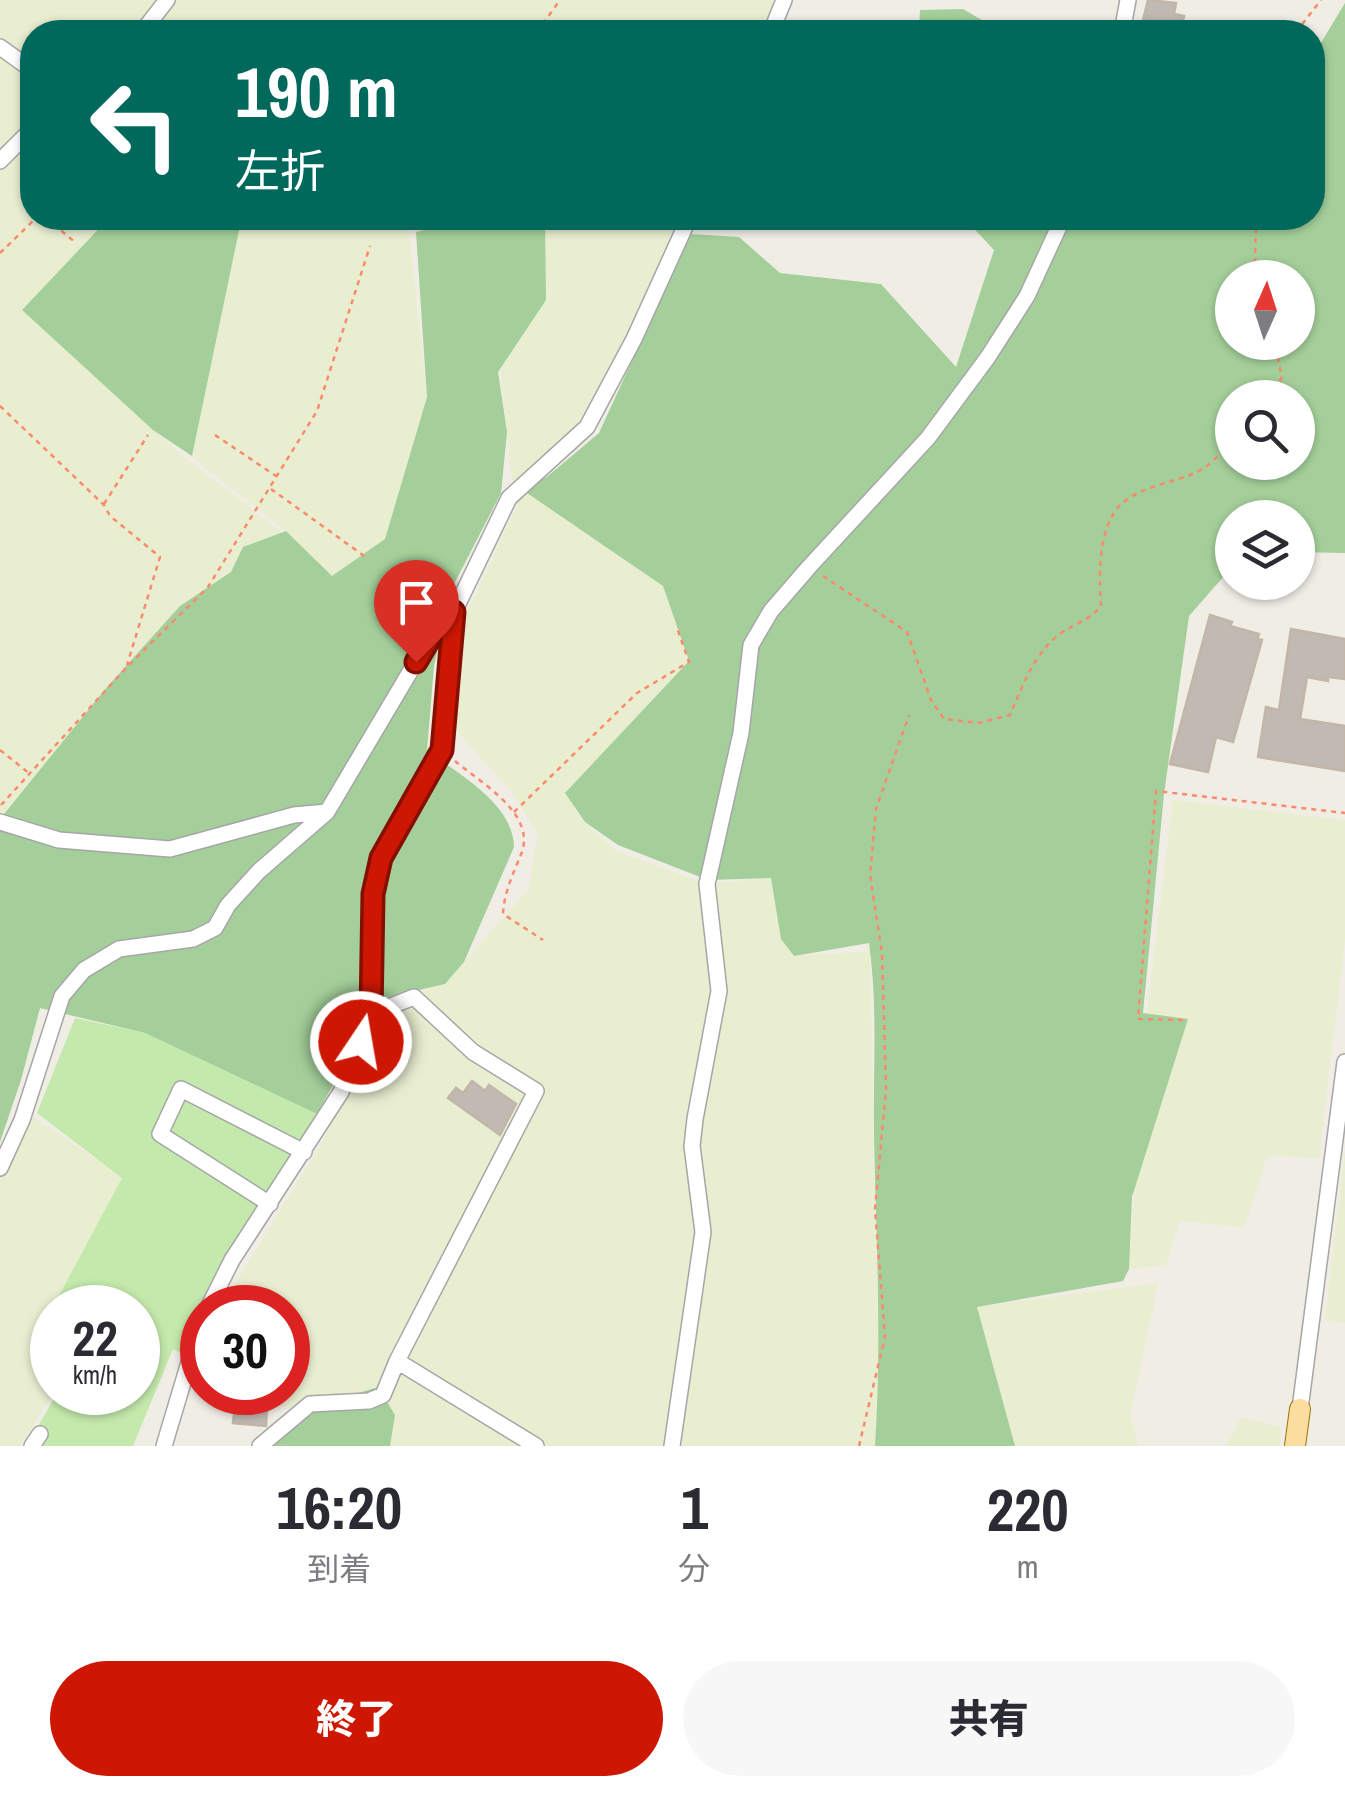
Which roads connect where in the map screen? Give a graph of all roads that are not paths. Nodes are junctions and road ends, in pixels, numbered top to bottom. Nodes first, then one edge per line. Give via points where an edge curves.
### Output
1 (168, 0) edge
2 (152, 20) edge
3 (20, 142) edge
4 (0, 161) edge
5 (684, 230) edge
6 (1058, 230) edge
7 (454, 612) junction
8 (327, 812) junction
9 (0, 822) edge
10 (371, 1014) junction
11 (1345, 1062) edge
12 (304, 1152) junction
13 (0, 1168) edge
14 (270, 1204) junction
15 (220, 1285) edge
16 (397, 1361) junction
17 (180, 1393) edge
18 (1300, 1409) joint
19 (164, 1446) edge
20 (260, 1446) edge
21 (536, 1446) edge
22 (672, 1446) edge
23 (1295, 1446) edge

1 - 2 street
3 - 4 street
5 - 7 street via 587,428 509,498
6 - 22 street via 1028,296 928,438 750,644 741,733 708,880 718,991 692,1146 703,1232
7 - 8 street via 433,633
7 - 10 street via 442,750 381,858 373,894
8 - 9 street via 170,850 59,840
8 - 13 street via 259,871 215,928 193,939 119,949 84,970 62,996
10 - 12 street via 340,1092
10 - 16 street via 414,998 473,1052 536,1090
11 - 18 street
12 - 14 street
12 - 14 street via 180,1089 160,1134
14 - 15 street
16 - 20 street via 383,1396 310,1404
16 - 21 street
17 - 19 street
18 - 23 main road

